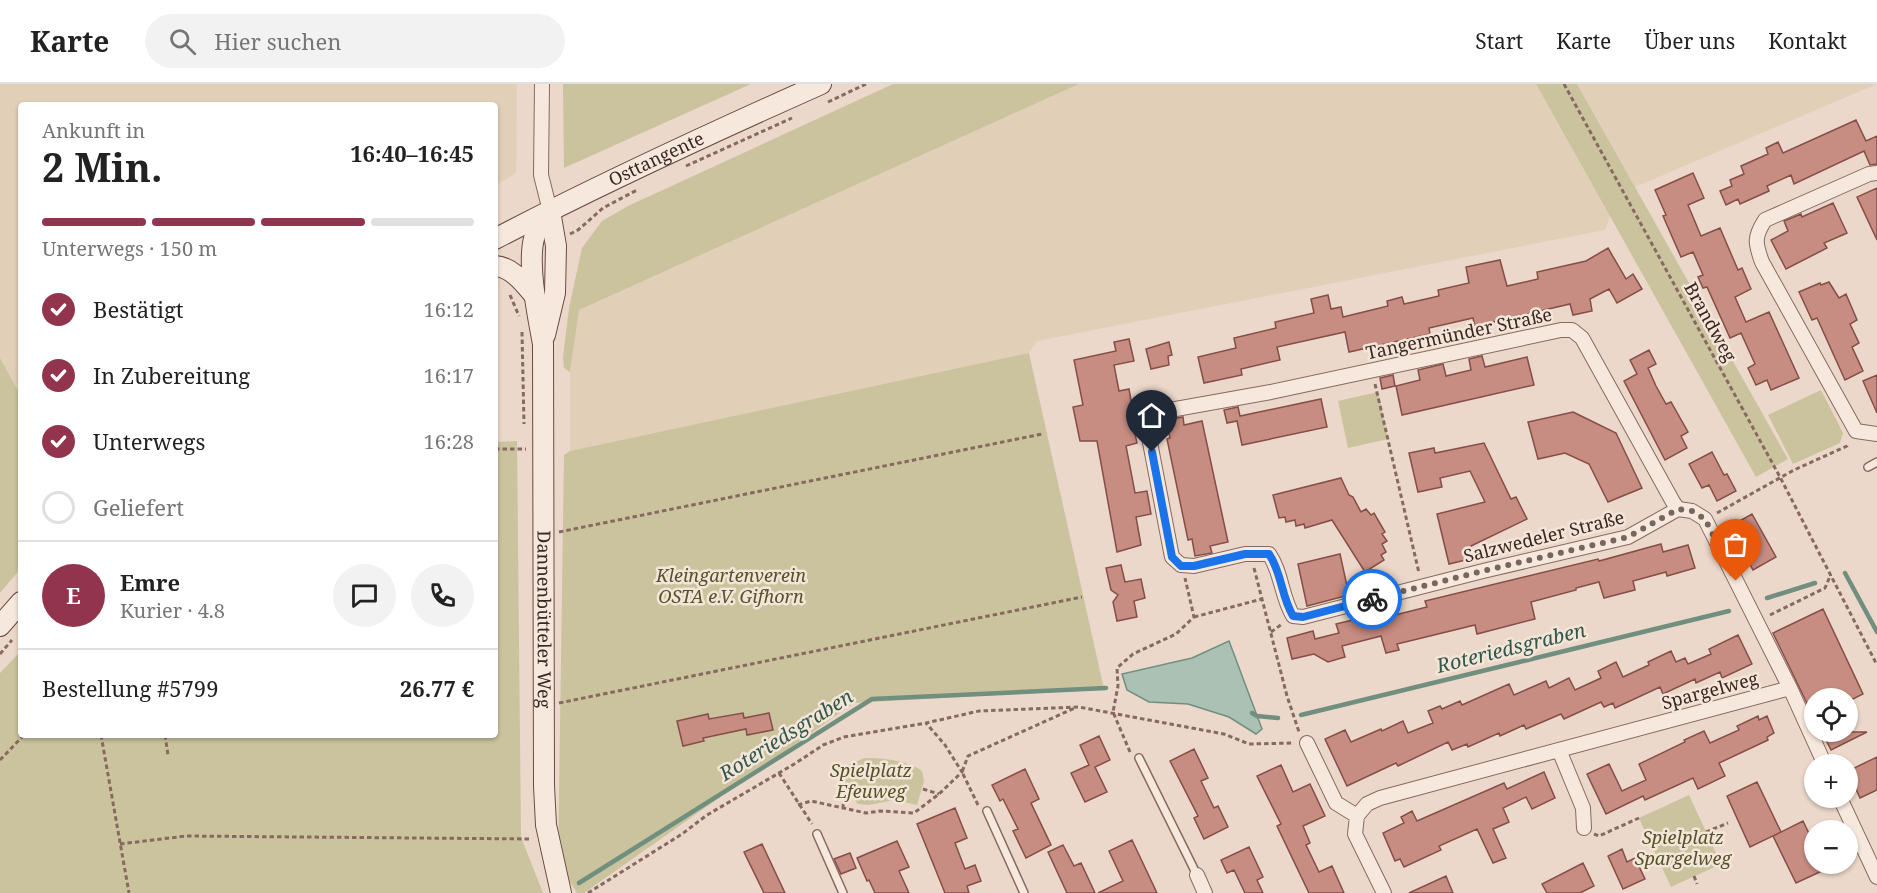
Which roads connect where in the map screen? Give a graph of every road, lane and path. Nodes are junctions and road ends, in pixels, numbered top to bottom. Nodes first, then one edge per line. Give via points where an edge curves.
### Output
1 (542, 84) edge
2 (866, 84) edge
3 (1564, 84) edge
4 (823, 94) edge
5 (792, 118) dead end
6 (686, 167) dead end
7 (1877, 173) edge
8 (643, 186) dead end
9 (550, 211) junction
10 (498, 238) edge
11 (556, 239) junction
12 (498, 266) edge
13 (534, 296) junction
14 (543, 344) junction
15 (1371, 370) junction
16 (1856, 431) junction
17 (1042, 434) dead end
18 (1877, 434) edge
19 (498, 449) edge
20 (517, 450) dead end
21 (1877, 462) edge
22 (1868, 467) dead end
23 (1780, 477) junction
24 (1678, 509) junction
25 (1705, 519) junction
26 (543, 534) junction
27 (1249, 558) junction
28 (1181, 566) junction
29 (1831, 574) junction
30 (1422, 586) junction
31 (1082, 597) dead end
32 (1262, 599) junction
33 (18, 608) edge
34 (1194, 617) junction
35 (1756, 622) junction
36 (7, 632) edge
37 (0, 654) edge
38 (1877, 665) edge
39 (1790, 688) junction
40 (543, 706) junction
41 (1079, 707) junction
42 (1113, 712) junction
43 (926, 723) junction
44 (21, 738) edge
45 (102, 738) edge
46 (165, 738) edge
47 (1307, 743) junction
48 (1559, 750) junction
49 (168, 754) dead end
50 (1820, 754) edge
51 (1139, 758) joint
52 (0, 760) edge
53 (962, 772) junction
54 (779, 773) junction
55 (923, 789) dead end
56 (848, 792) dead end
57 (939, 794) junction
58 (798, 805) junction
59 (843, 808) junction
60 (1845, 808) edge
61 (987, 811) joint
62 (1357, 816) junction
63 (1639, 818) dead end
64 (1728, 823) dead end
65 (1584, 828) joint
66 (1706, 832) dead end
67 (817, 834) joint
68 (533, 839) dead end
69 (120, 843) junction
70 (1197, 875) joint
71 (1694, 876) dead end
72 (1877, 877) edge
73 (1697, 884) dead end
74 (129, 893) edge
75 (561, 893) edge
76 (588, 893) edge
77 (843, 893) edge
78 (1024, 893) edge
79 (1205, 893) edge
80 (1384, 893) edge

1 - 9 street, Dannenbütteler Weg via 541,175
2 - 4 path
3 - 23 path, Brandweg
4 - 9 street, Osttangente via 733,123
5 - 6 path
7 - 16 street via 1765,220 1757,232 1756,246 1762,262
8 - 11 path via 603,208 578,230
9 - 10 street, Osttangente
9 - 11 street, Dannenbütteler Weg
9 - 13 street, Dannenbütteler Weg via 535,234
11 - 14 street, Dannenbütteler Weg via 555,293
12 - 13 street via 520,278
13 - 14 street, Dannenbütteler Weg
14 - 26 street, Dannenbütteler Weg
15 - 24 street, Tangermünder Straße via 1572,330 1582,338
15 - 28 street, Tangermünder Straße via 1158,412 1150,418 1148,432 1172,557
15 - 30 path
16 - 18 street
16 - 23 path via 1847,446
17 - 26 path
19 - 20 path
21 - 22 lane
23 - 25 path
23 - 29 path, Brandweg
24 - 25 street
24 - 30 street, Salzwedeler Straße via 1628,537
25 - 35 street
26 - 40 street, Dannenbütteler Weg
27 - 28 street
27 - 30 street, Salzwedeler Straße via 1269,554 1293,616 1303,617
27 - 32 path
28 - 34 path
29 - 35 path via 1825,588
29 - 38 path, Brandweg
31 - 40 path
32 - 34 path
32 - 47 path via 1298,730
33 - 36 street
34 - 42 path via 1176,634 1133,654 1118,668
35 - 39 street
36 - 37 path
39 - 48 street, Spargelweg
39 - 50 street
40 - 75 street, Dannenbütteler Weg via 546,825
41 - 42 path
41 - 43 path via 979,711
41 - 53 path via 969,756
42 - 47 path via 1224,734 1249,744
42 - 51 path via 1131,753
43 - 53 path
43 - 54 path via 844,737 823,745
44 - 52 path
45 - 69 path
46 - 49 path
47 - 62 street via 1336,802
48 - 62 street, Spargelweg via 1380,798 1366,804
48 - 65 street via 1583,807
51 - 70 lane
53 - 57 path
53 - 61 path via 980,808
54 - 58 path
54 - 76 path
55 - 57 path
56 - 59 path via 844,793
57 - 59 path via 914,813 866,813
58 - 59 path via 811,801
58 - 67 path
60 - 72 street
61 - 78 lane
62 - 80 street via 1355,834
63 - 65 path via 1599,837
64 - 66 path
67 - 77 lane
68 - 69 path via 186,836
69 - 74 path
70 - 79 street
71 - 73 path

